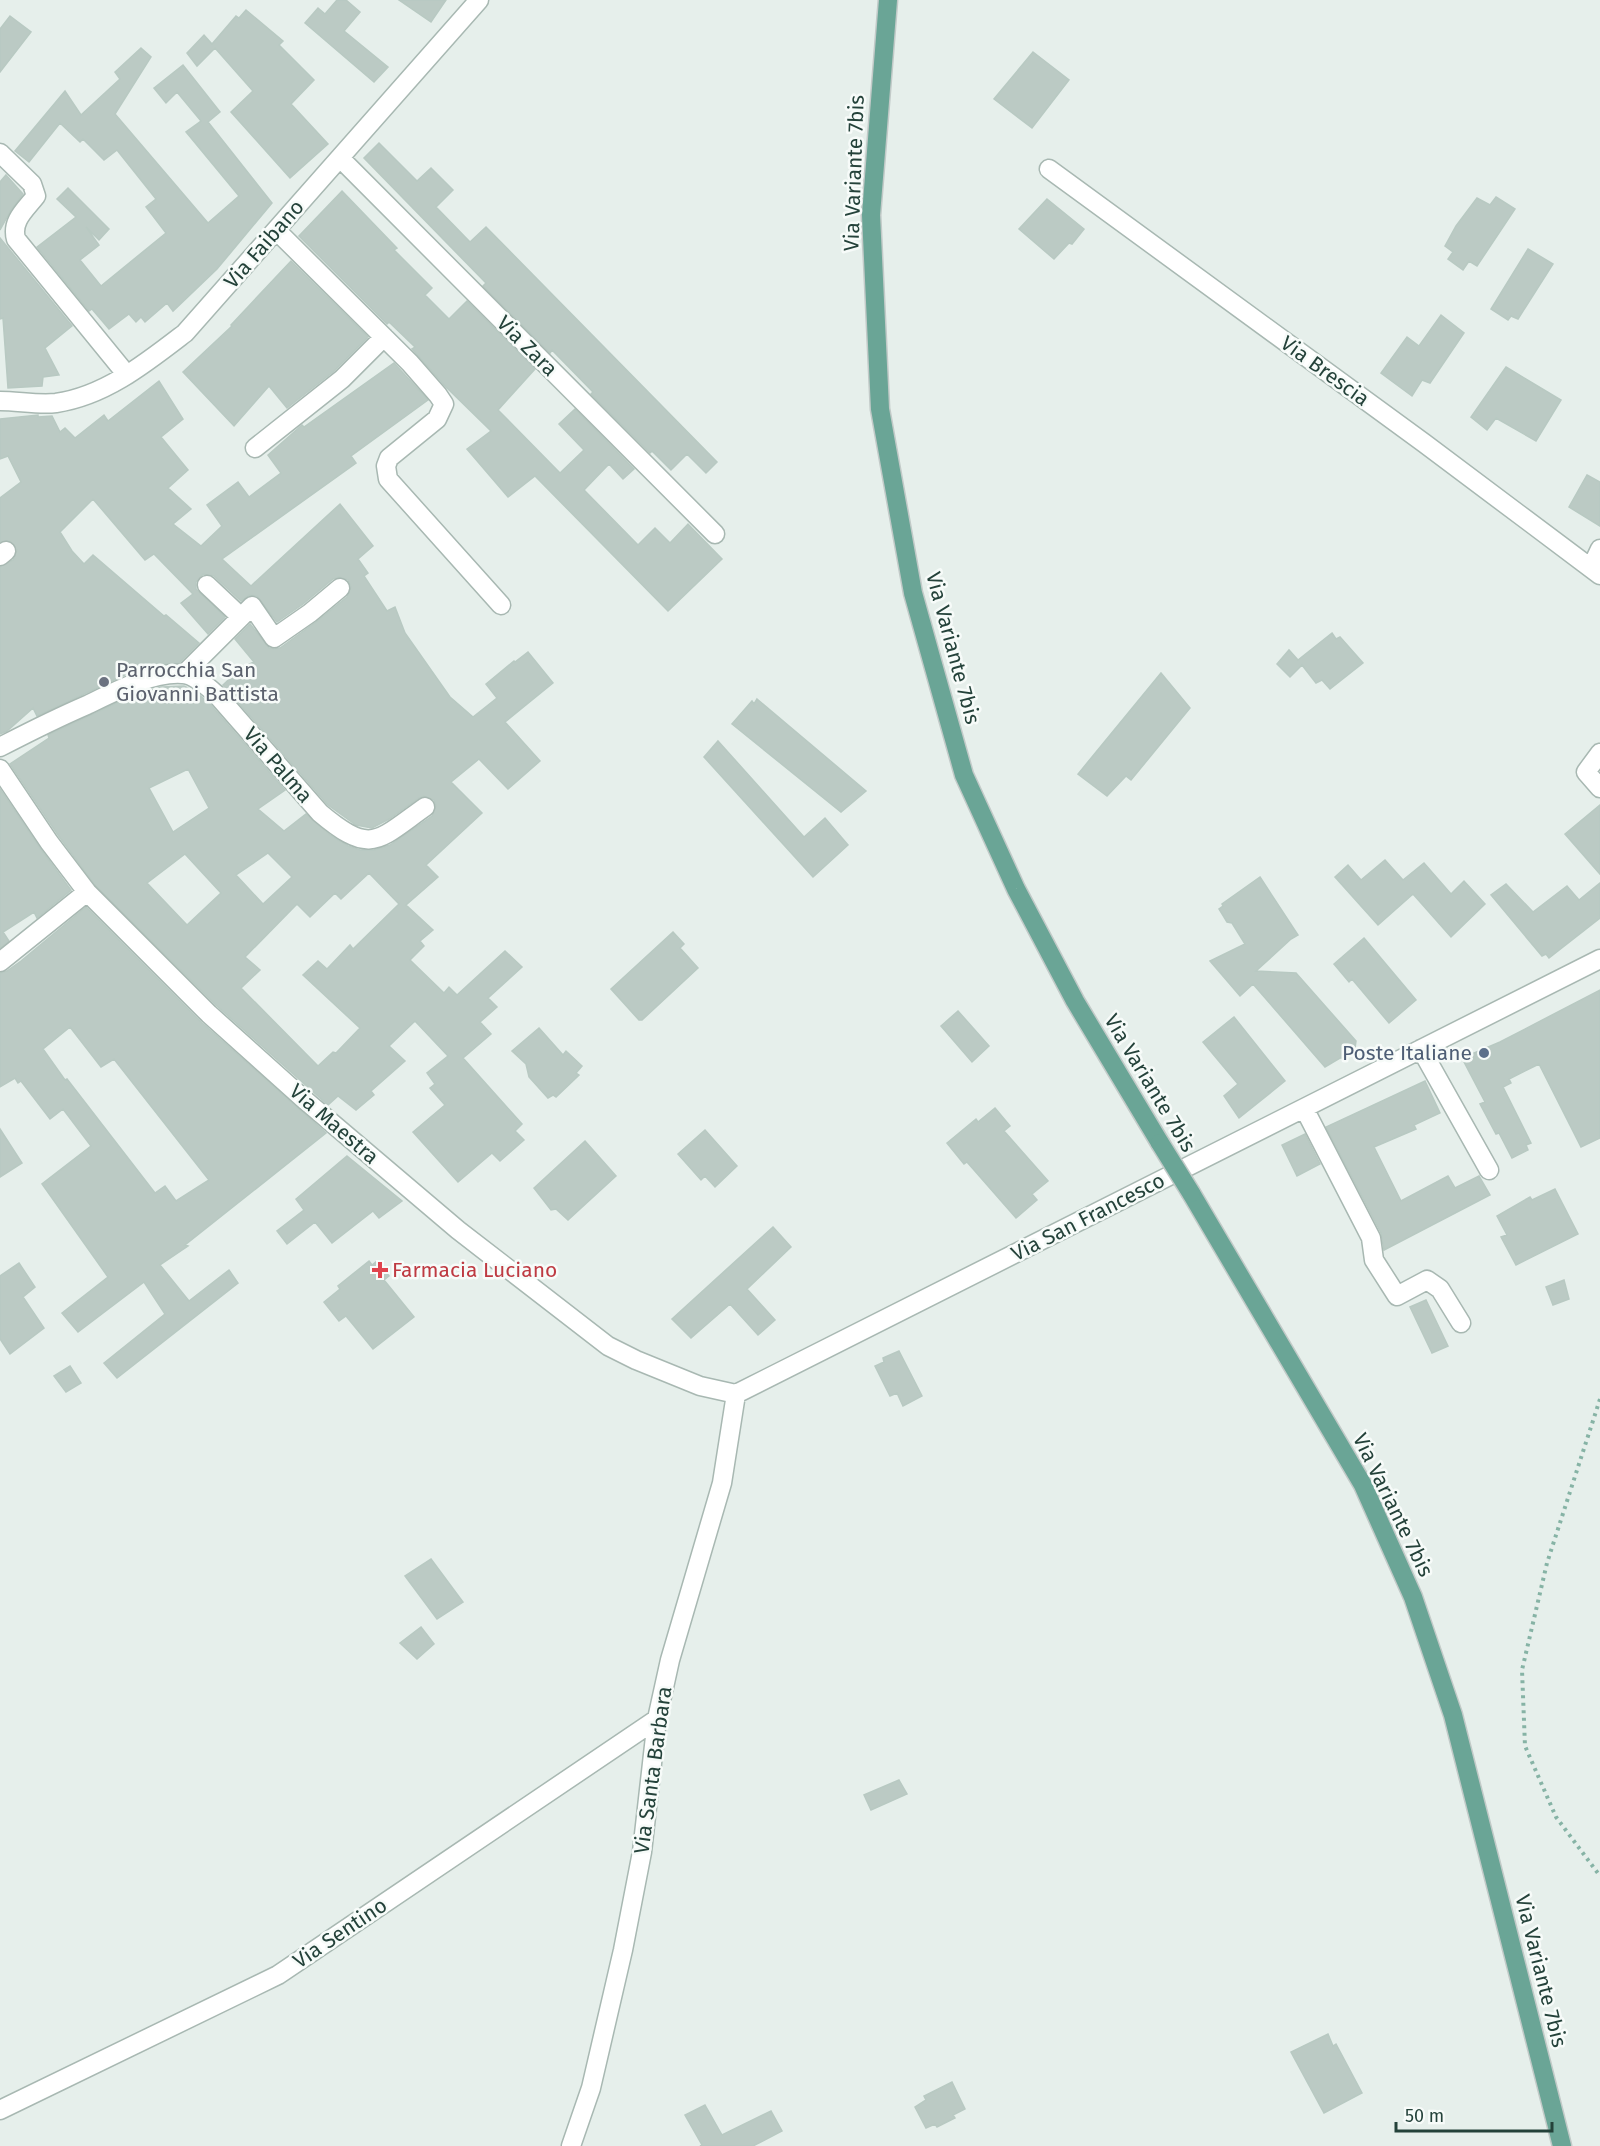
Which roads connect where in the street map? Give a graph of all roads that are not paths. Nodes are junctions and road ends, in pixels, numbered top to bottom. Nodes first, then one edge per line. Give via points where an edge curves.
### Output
1 (479, 0) edge
2 (888, 0) edge
3 (0, 153) edge
4 (340, 158) junction
5 (1049, 169) dead end
6 (276, 230) junction
7 (384, 337) junction
8 (127, 375) junction
9 (0, 401) edge
10 (255, 448) dead end
11 (715, 534) dead end
12 (1600, 549) edge
13 (1595, 571) edge
14 (207, 585) dead end
15 (340, 588) dead end
16 (501, 605) dead end
17 (241, 617) junction
18 (185, 673) junction
19 (0, 747) edge
20 (1600, 753) edge
21 (0, 769) edge
22 (1600, 788) edge
23 (425, 807) dead end
24 (87, 892) junction
25 (1600, 959) edge
26 (0, 962) edge
27 (1421, 1049) junction
28 (1304, 1108) junction
29 (1489, 1170) dead end
30 (1461, 1323) dead end
31 (736, 1394) junction
32 (657, 1719) junction
33 (0, 2109) edge
34 (571, 2146) edge
35 (1562, 2146) edge

1 - 4 street, Via Faibano
2 - 35 main road, Via Variante 7bis, bridge via 872,226 880,409 913,593 964,775 1016,889 1075,1001 1363,1485 1413,1597 1453,1715
3 - 8 street via 35,190 36,196 14,224 16,239
4 - 6 street, Via Faibano
4 - 11 street, Via Zara
5 - 13 street, Via Brescia
6 - 7 street
6 - 8 street, Via Faibano via 185,333
7 - 10 street via 342,379
7 - 16 street via 444,404 437,419 389,458 388,479
8 - 9 street, Via Faibano via 89,395 55,403
12 - 13 street
14 - 17 street
15 - 17 street via 274,638 252,606
17 - 18 street
18 - 19 street via 123,688
18 - 23 street, Via Palma via 217,695 320,813 339,829 370,841
20 - 22 street via 1586,772
21 - 24 street, Via Maestra
24 - 26 street
24 - 31 street, Via Maestra via 209,1014 458,1230 608,1346 700,1386
25 - 27 street, Via San Francesco
27 - 28 street, Via San Francesco
27 - 29 street
28 - 30 street via 1371,1238 1374,1260 1397,1296 1428,1280 1440,1289
28 - 31 street, Via San Francesco
31 - 32 street, Via Santa Barbara via 723,1483 670,1660
32 - 33 street, Via Sentino via 278,1975
32 - 34 street, Via Santa Barbara via 642,1852 623,1950 591,2088

